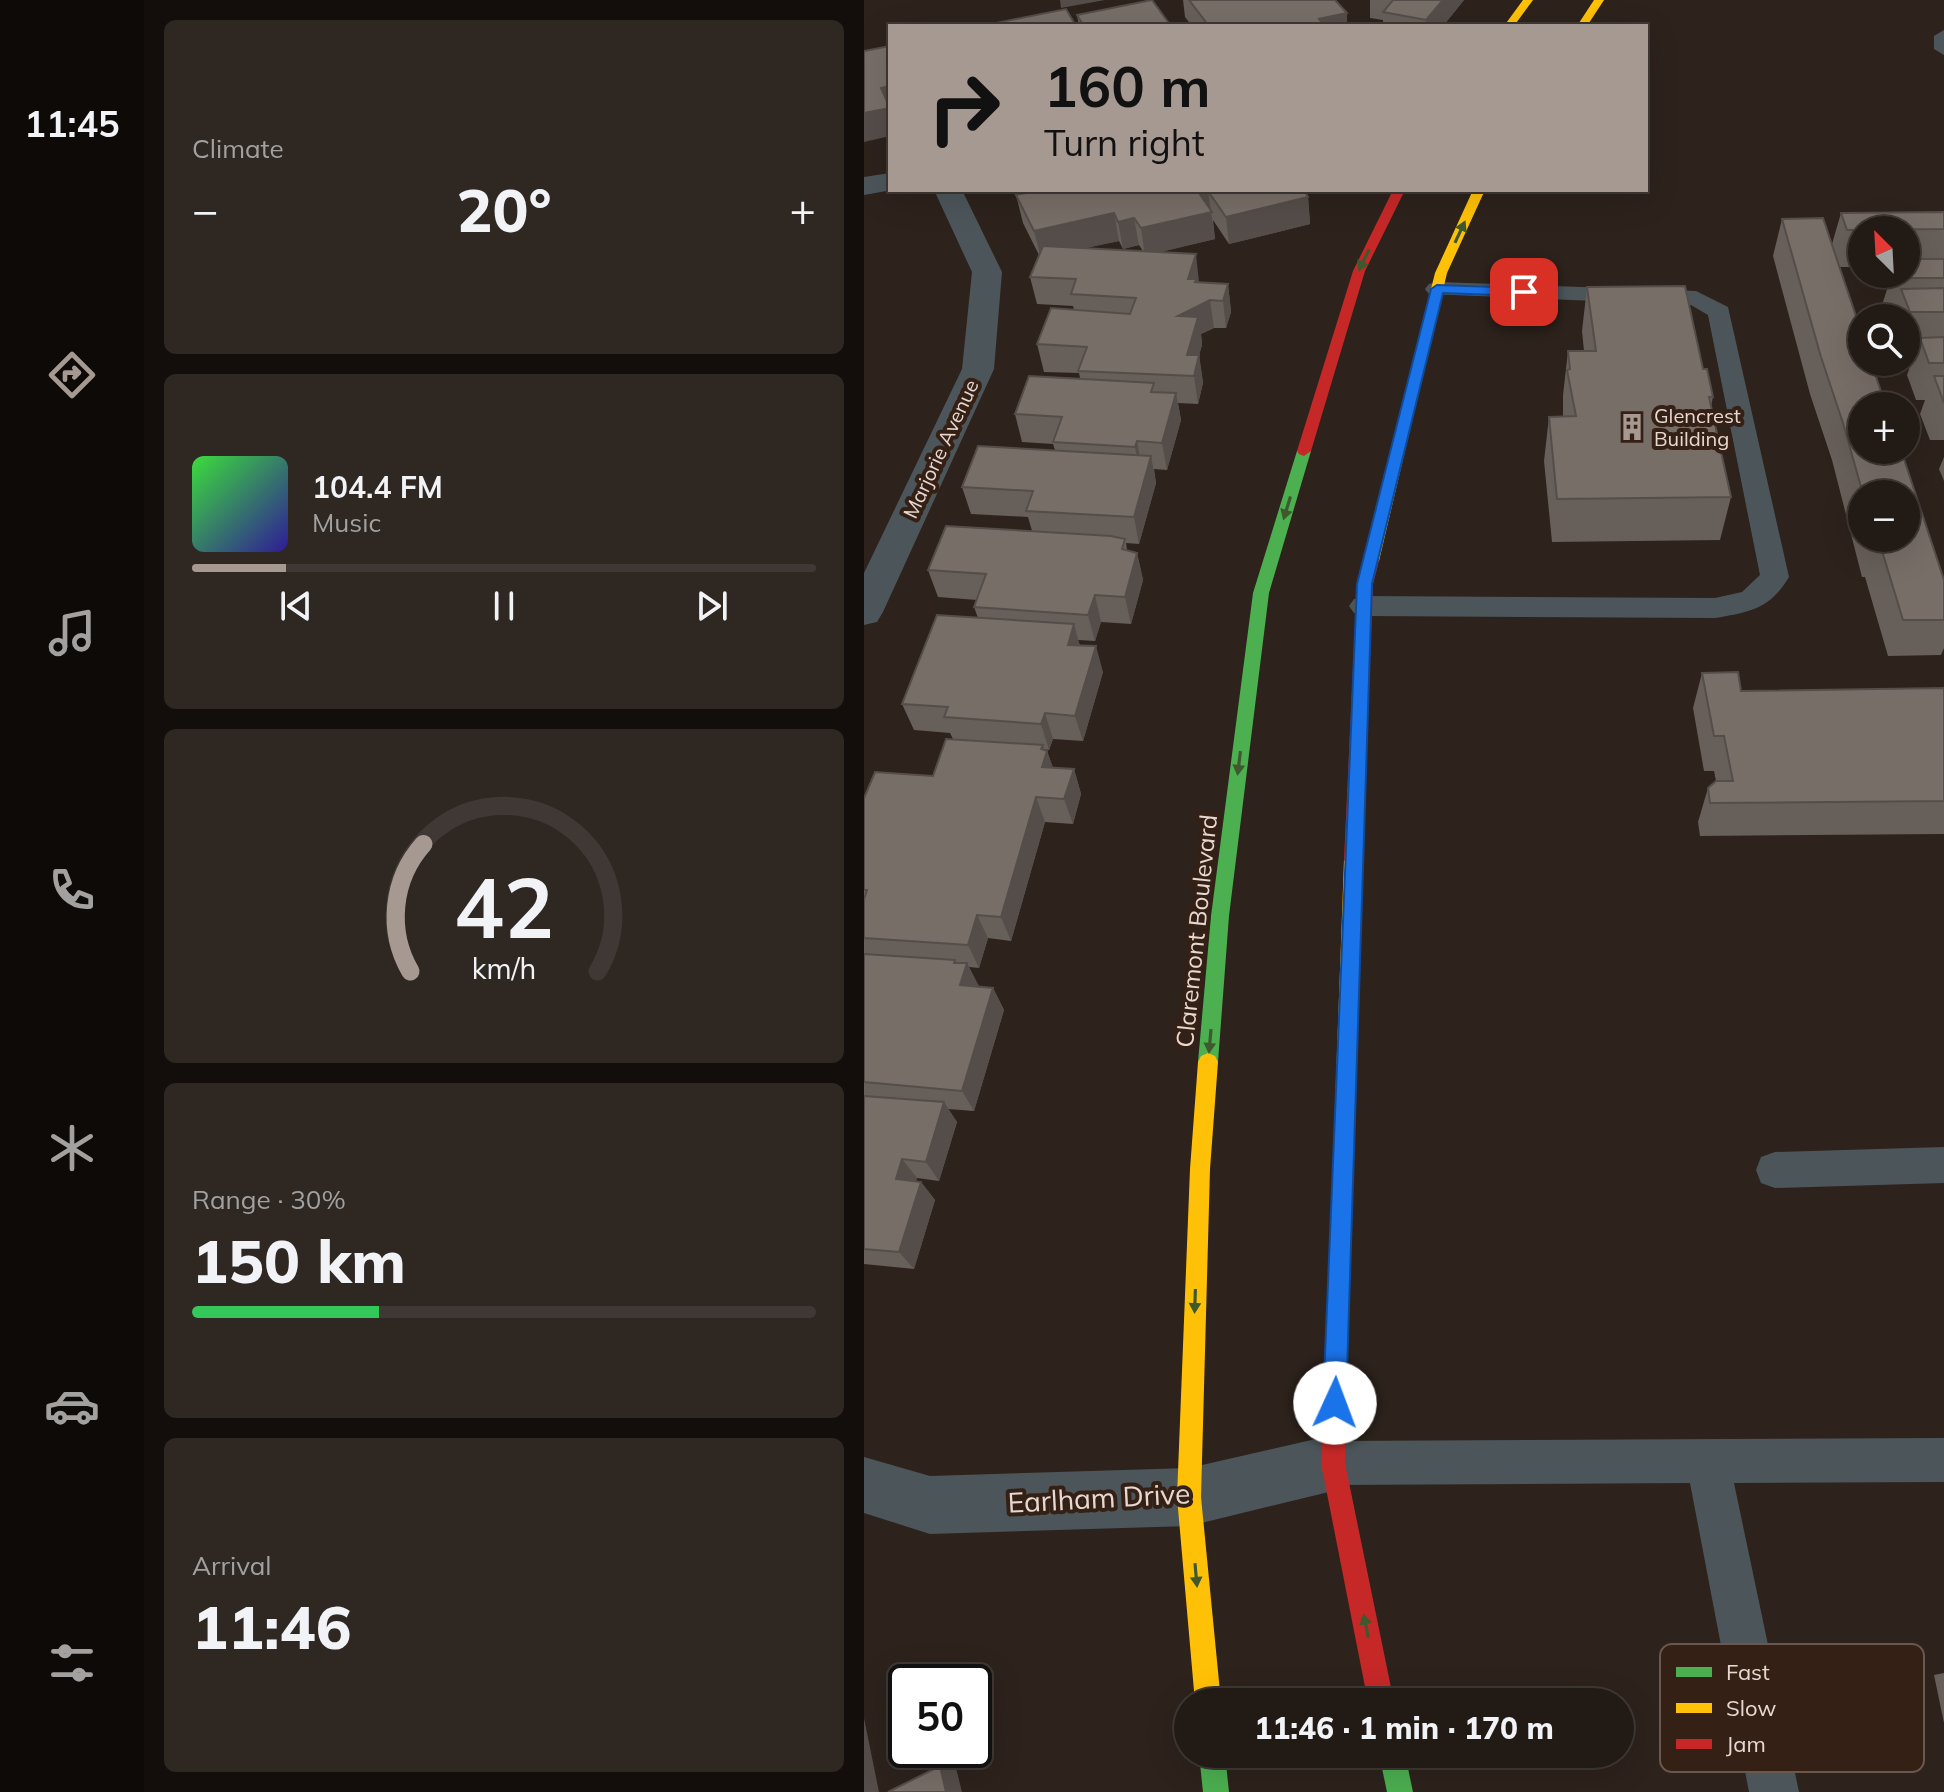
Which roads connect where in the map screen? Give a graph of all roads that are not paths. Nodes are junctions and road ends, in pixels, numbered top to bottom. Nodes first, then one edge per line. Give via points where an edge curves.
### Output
1 (1528, 0) edge
2 (1599, 0) edge
3 (1510, 24) edge
4 (1583, 24) edge
5 (1944, 36) edge
6 (1944, 49) edge
7 (888, 182) edge
8 (864, 186) edge
9 (949, 192) edge
10 (1398, 192) edge
11 (1478, 192) edge
12 (1437, 289) junction
13 (1364, 606) junction
14 (864, 612) edge
15 (1944, 1165) edge
16 (1775, 1170) dead end
17 (1944, 1460) edge
18 (1708, 1461) junction
19 (1333, 1463) junction
20 (864, 1485) edge
21 (1189, 1497) junction
22 (1744, 1644) edge
23 (1207, 1688) edge
24 (1378, 1688) edge
25 (1213, 1768) edge
26 (1395, 1768) edge
27 (1770, 1772) edge
28 (1216, 1792) edge
29 (1400, 1792) edge
30 (1774, 1792) edge

1 - 3 main road
2 - 4 main road
5 - 6 lane
7 - 8 street
9 - 14 street, Marjorie Avenue via 987,272 978,369
10 -> 21 main road, Claremont Boulevard via 1359,271 1261,593 1214,979 1200,1169
12 -> 11 main road
12 - 13 main road
12 - 13 lane via 1696,298 1719,312 1775,577 1751,601 1715,608
13 - 19 main road
15 - 16 lane
17 - 18 lane
18 - 19 lane
18 - 22 lane
19 - 21 street, Earlham Drive
24 -> 19 main road
20 - 21 street, Earlham Drive via 930,1505
21 -> 23 main road, Claremont Boulevard
25 - 28 main road
26 - 29 main road
27 - 30 lane

